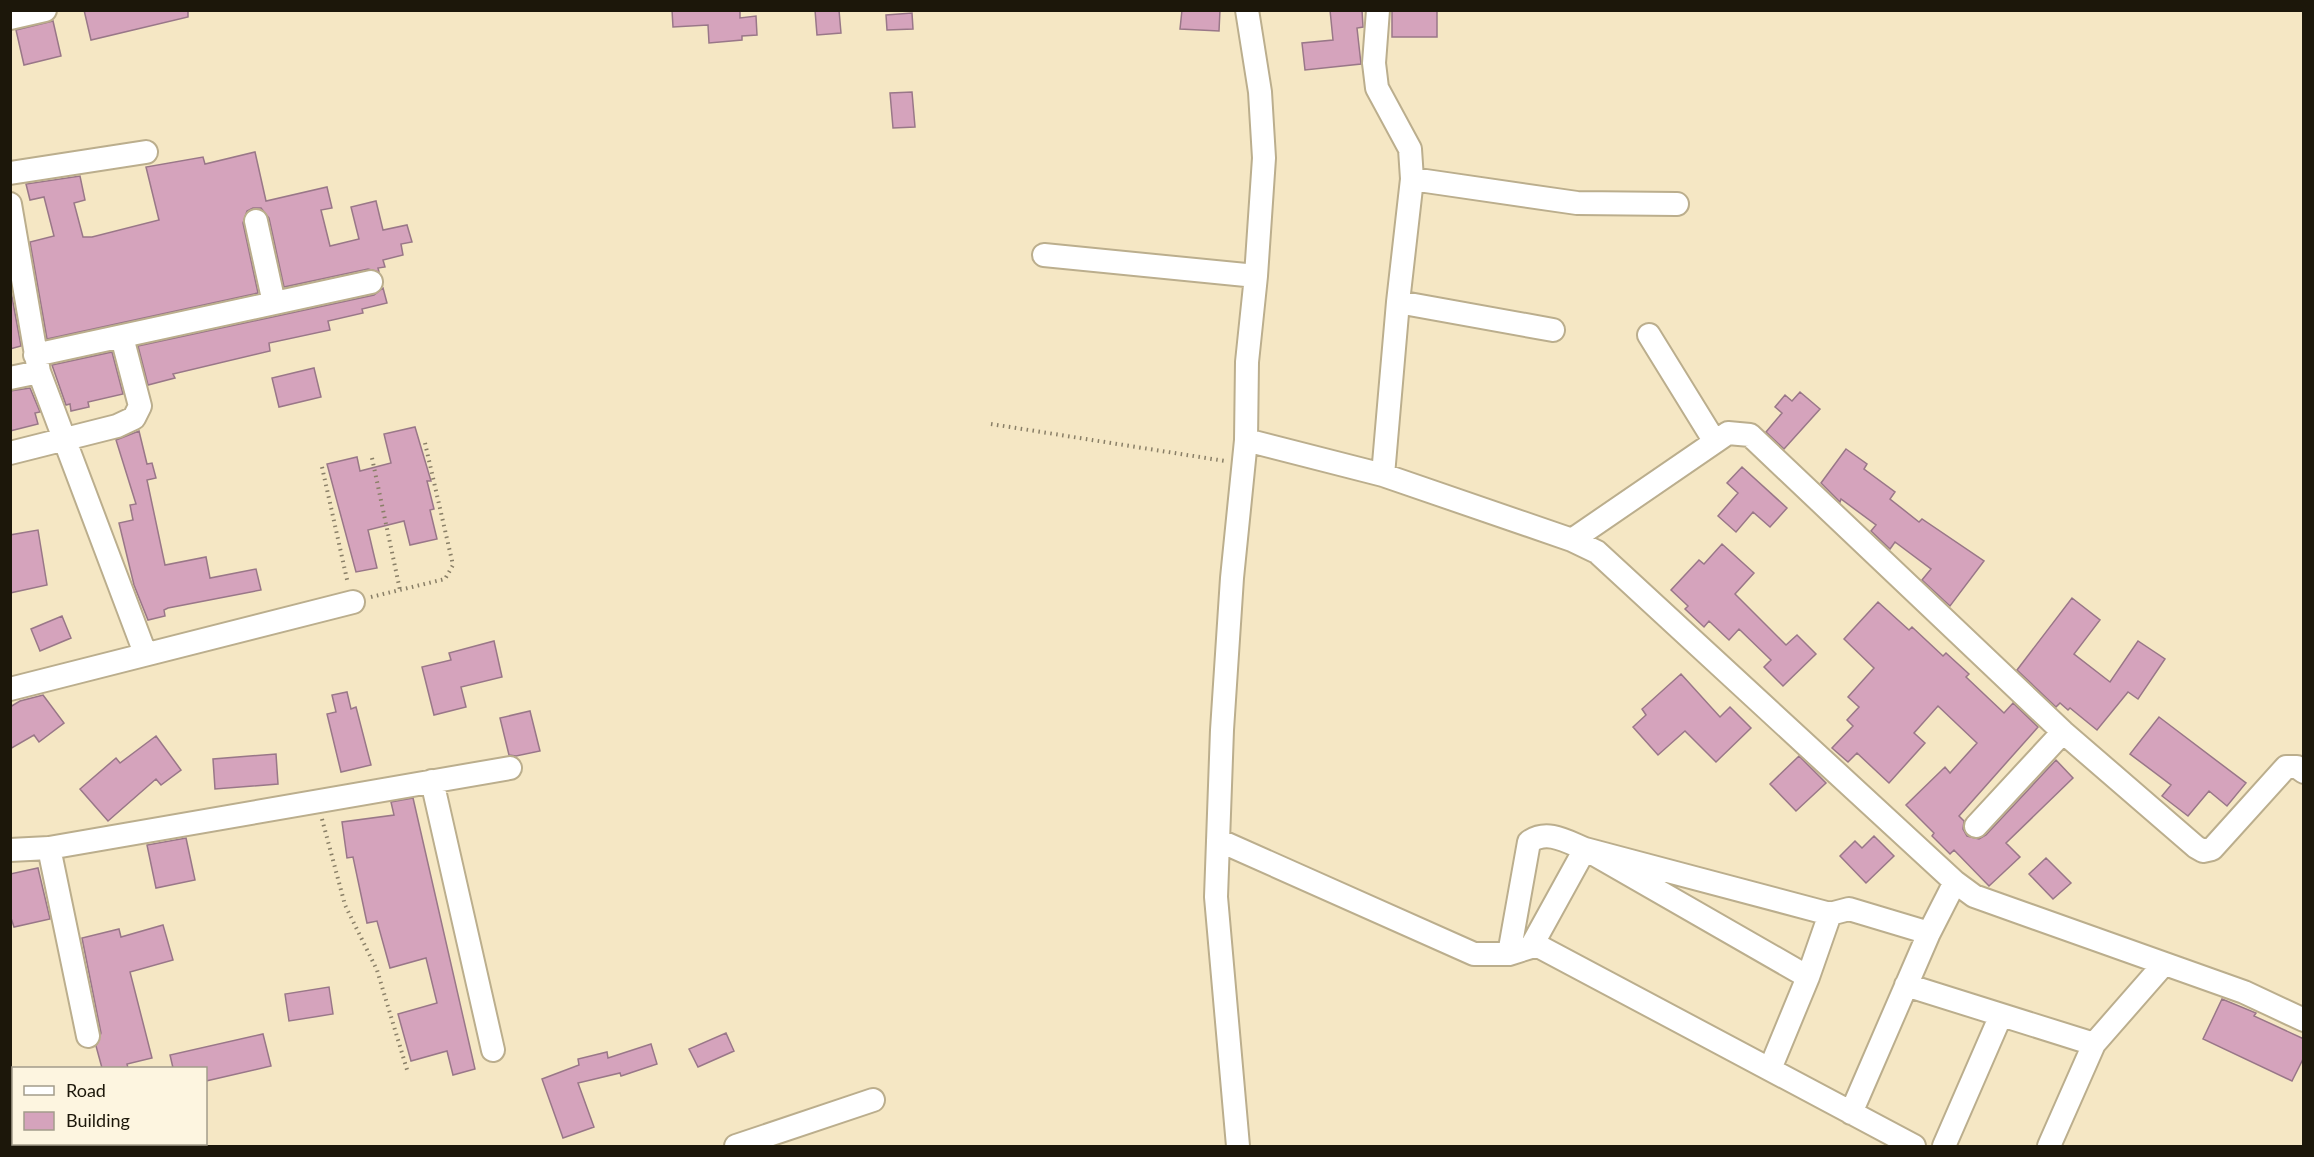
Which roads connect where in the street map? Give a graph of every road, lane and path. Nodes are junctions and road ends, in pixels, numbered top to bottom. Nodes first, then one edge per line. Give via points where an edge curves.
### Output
1 (45, 10) edge
2 (1246, 10) edge
3 (1378, 10) edge
4 (10, 18) edge
5 (146, 152) dead end
6 (10, 173) edge
7 (1412, 179) junction
8 (10, 204) edge
9 (1677, 204) dead end
10 (256, 221) dead end
11 (1044, 255) dead end
12 (1257, 276) junction
13 (18, 280) edge
14 (371, 282) dead end
15 (1398, 302) junction
16 (274, 303) junction
17 (1552, 330) dead end
18 (1649, 335) dead end
19 (122, 336) junction
20 (37, 364) junction
21 (10, 378) edge
22 (991, 424) dead end
23 (63, 440) junction
24 (1246, 440) junction
25 (1715, 442) junction
26 (424, 443) dead end
27 (10, 453) edge
28 (372, 458) dead end
29 (1244, 464) junction
30 (322, 467) dead end
31 (1383, 475) junction
32 (1572, 540) junction
33 (400, 590) junction
34 (352, 602) junction
35 (145, 653) junction
36 (10, 689) edge
37 (2063, 732) junction
38 (510, 768) dead end
39 (2304, 772) edge
40 (432, 781) junction
41 (318, 801) junction
42 (1977, 826) dead end
43 (1218, 840) junction
44 (49, 848) junction
45 (1585, 849) junction
46 (10, 850) edge
47 (1955, 882) junction
48 (1830, 914) junction
49 (1929, 933) junction
50 (1531, 947) junction
51 (1509, 954) junction
52 (2164, 964) junction
53 (1808, 977) junction
54 (1906, 985) junction
55 (2001, 1014) junction
56 (2304, 1020) edge
57 (88, 1036) dead end
58 (2094, 1044) junction
59 (493, 1050) dead end
60 (1770, 1069) junction
61 (408, 1073) dead end
62 (873, 1100) dead end
63 (1851, 1113) junction
64 (736, 1146) edge
65 (1238, 1146) edge
66 (1914, 1146) edge
67 (1944, 1146) edge
68 (2049, 1146) edge

1 - 4 street
2 - 12 street via 1260,92 1264,158
3 - 7 street via 1374,63 1377,88 1410,149
5 - 6 street
7 - 9 street via 1577,203
7 - 15 street
8 - 13 street
10 - 16 street
11 - 12 street
12 - 24 street via 1247,362
13 - 20 street
14 - 16 street
15 - 17 street
15 - 31 street
16 - 19 street
18 - 25 street
19 - 20 street
19 - 23 street via 140,406 134,418
20 - 21 street
20 - 23 street
22 - 29 path
23 - 27 street
23 - 35 street
24 - 29 street
24 - 31 street
25 - 32 street
25 - 37 street via 1734,432 1759,441
26 - 33 path via 453,565 445,579
28 - 33 path
29 - 43 street via 1231,590
30 - 34 path
31 - 32 street
32 - 47 street via 1597,552
33 - 34 path
34 - 35 street
35 - 36 street
37 - 39 street via 2203,850 2212,849 2286,767
37 - 42 street
38 - 40 street
40 - 41 street
40 - 59 street
41 - 44 street
41 - 61 path via 345,905 377,970
43 - 51 street via 1474,954
43 - 65 street via 1216,897
44 - 46 street
44 - 57 street
45 - 48 street
45 - 50 street
45 - 51 street via 1551,836 1538,836 1529,842
45 - 53 street
47 - 49 street
47 - 52 street via 1994,905
48 - 49 street via 1849,909
48 - 53 street
49 - 54 street
50 - 51 street
50 - 60 street via 1554,953
52 - 56 street via 2244,992
52 - 58 street
53 - 60 street
54 - 55 street
54 - 63 street
55 - 58 street
55 - 67 street
58 - 68 street
60 - 63 street
62 - 64 street
63 - 66 street

